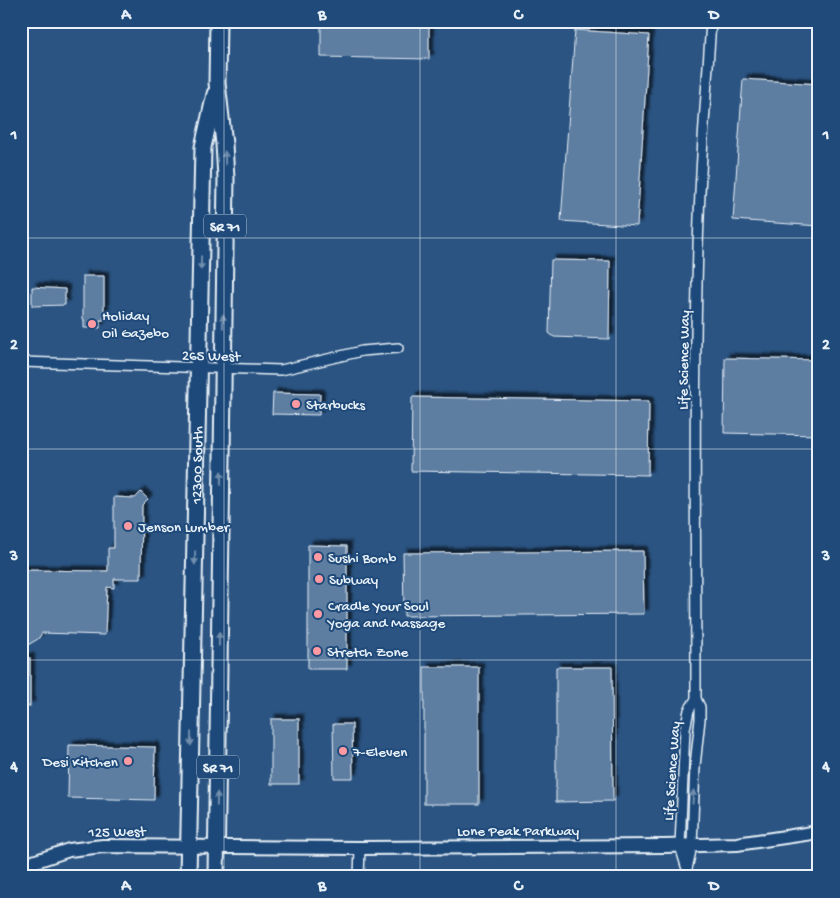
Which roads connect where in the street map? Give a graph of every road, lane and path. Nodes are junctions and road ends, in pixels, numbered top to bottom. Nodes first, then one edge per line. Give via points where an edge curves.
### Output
1 (218, 21) edge
2 (711, 21) edge
3 (217, 83) junction
4 (398, 348) dead end
5 (21, 362) edge
6 (199, 369) junction
7 (222, 369) junction
8 (696, 699) junction
9 (819, 832) edge
10 (686, 846) junction
11 (189, 847) junction
12 (216, 847) junction
13 (360, 848) junction
14 (21, 866) edge
15 (687, 873) edge
16 (188, 877) edge
17 (216, 877) edge
18 (359, 877) edge

1 - 3 main road, 12300 South / SR 71
2 - 8 street, Life Science Way via 699,220 695,432
3 -> 6 main road, 12300 South / SR 71 via 203,147
7 -> 3 main road, 12300 South / SR 71 via 226,178
4 - 7 street, 265 West via 362,351 281,370
5 - 6 street, 265 West
6 - 7 street, 265 West
6 -> 11 main road, 12300 South / SR 71
12 -> 7 main road, 12300 South / SR 71
10 -> 8 street, Life Science Way via 700,719
8 - 10 street, Life Science Way via 689,710 685,729
9 - 10 main road, Lone Peak Parkway via 737,844
10 - 13 main road, Lone Peak Parkway
10 - 15 street
11 - 12 main road, 125 West
11 - 14 main road, 125 West via 86,847
11 - 16 main road, 12300 South / SR 71
12 - 13 main road, Lone Peak Parkway
12 - 17 main road, 12300 South / SR 71
13 - 18 street

